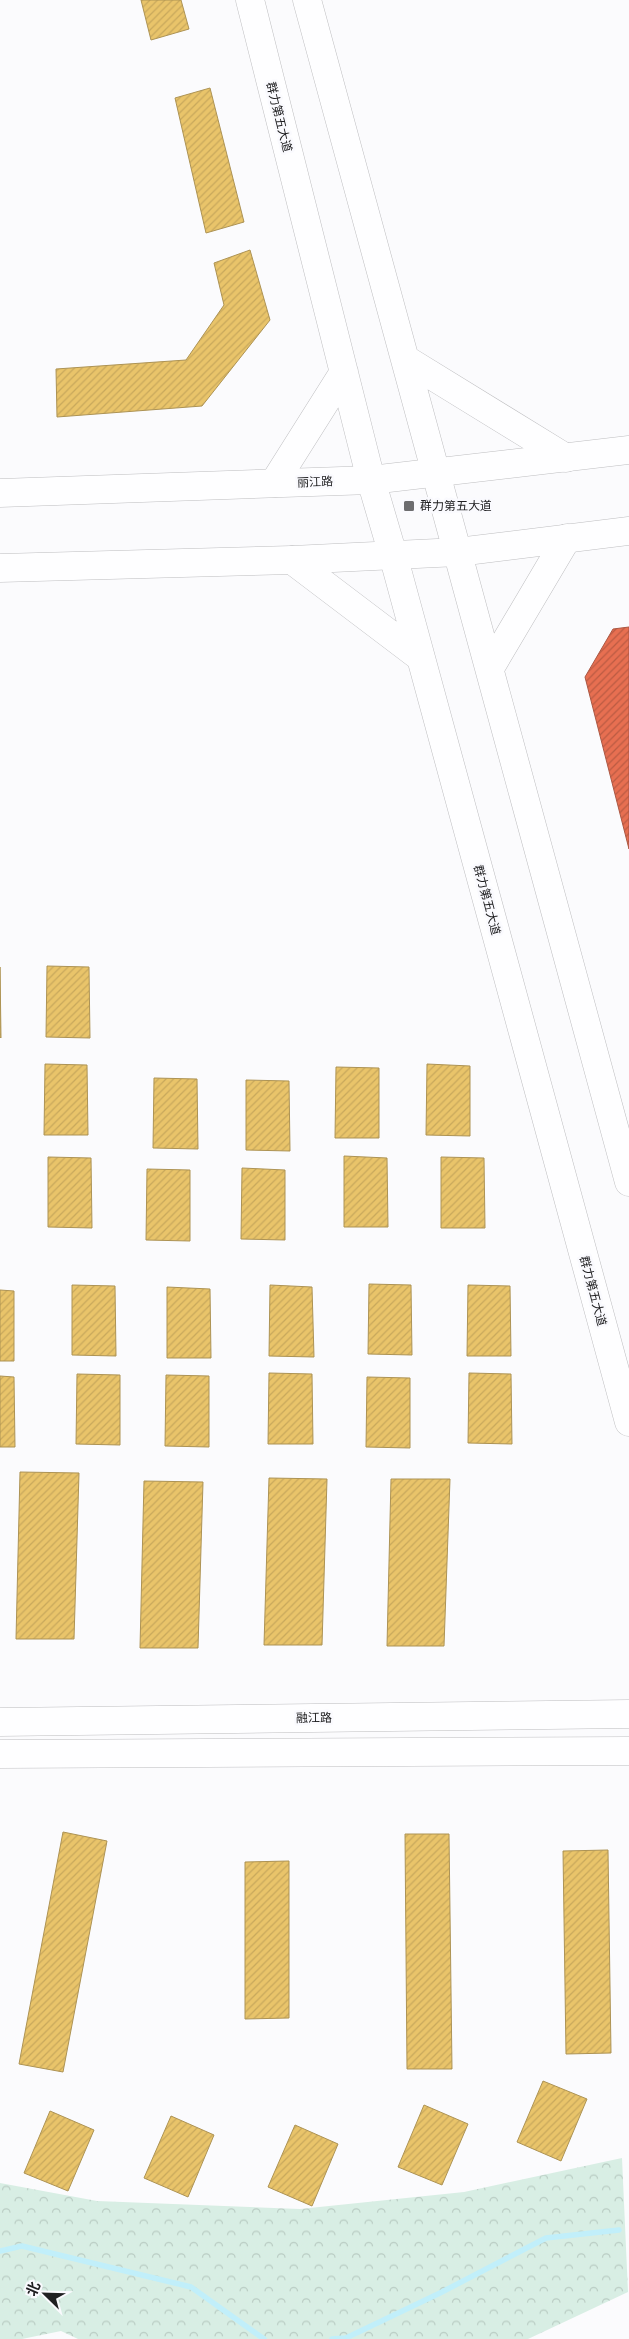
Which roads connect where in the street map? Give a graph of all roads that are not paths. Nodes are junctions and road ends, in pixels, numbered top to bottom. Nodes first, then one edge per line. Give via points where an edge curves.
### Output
1 (250, 0) edge
2 (307, 0) edge
3 (405, 359) junction
4 (344, 372) junction
5 (629, 450) edge
6 (566, 458) junction
7 (436, 473) junction
8 (371, 480) junction
9 (274, 483) junction
10 (0, 493) edge
11 (629, 530) edge
12 (567, 538) junction
13 (458, 552) junction
14 (393, 555) junction
15 (292, 560) junction
16 (0, 568) edge
17 (420, 657) junction
18 (490, 668) junction
19 (629, 1182) edge
20 (629, 1422) edge
21 (629, 1714) edge
22 (0, 1722) edge
23 (629, 1751) edge
24 (0, 1754) edge

1 - 4 main road, 群力第五大道
2 - 3 main road
3 - 6 main road
3 - 7 main road
4 - 8 main road, 群力第五大道
4 - 9 main road
5 - 6 main road, 丽江路
6 - 7 main road, 丽江路
7 - 8 main road, 丽江路
7 - 13 main road
8 - 9 main road, 丽江路
8 - 14 main road, 群力第五大道
9 - 10 main road, 丽江路
11 - 12 main road
12 - 13 main road
12 - 18 main road
13 - 14 main road
13 - 18 main road
14 - 15 main road
14 - 17 main road, 群力第五大道
15 - 16 main road
15 - 17 main road
17 - 20 main road, 群力第五大道
18 - 19 main road
21 - 22 main road, 融江路
23 - 24 main road

